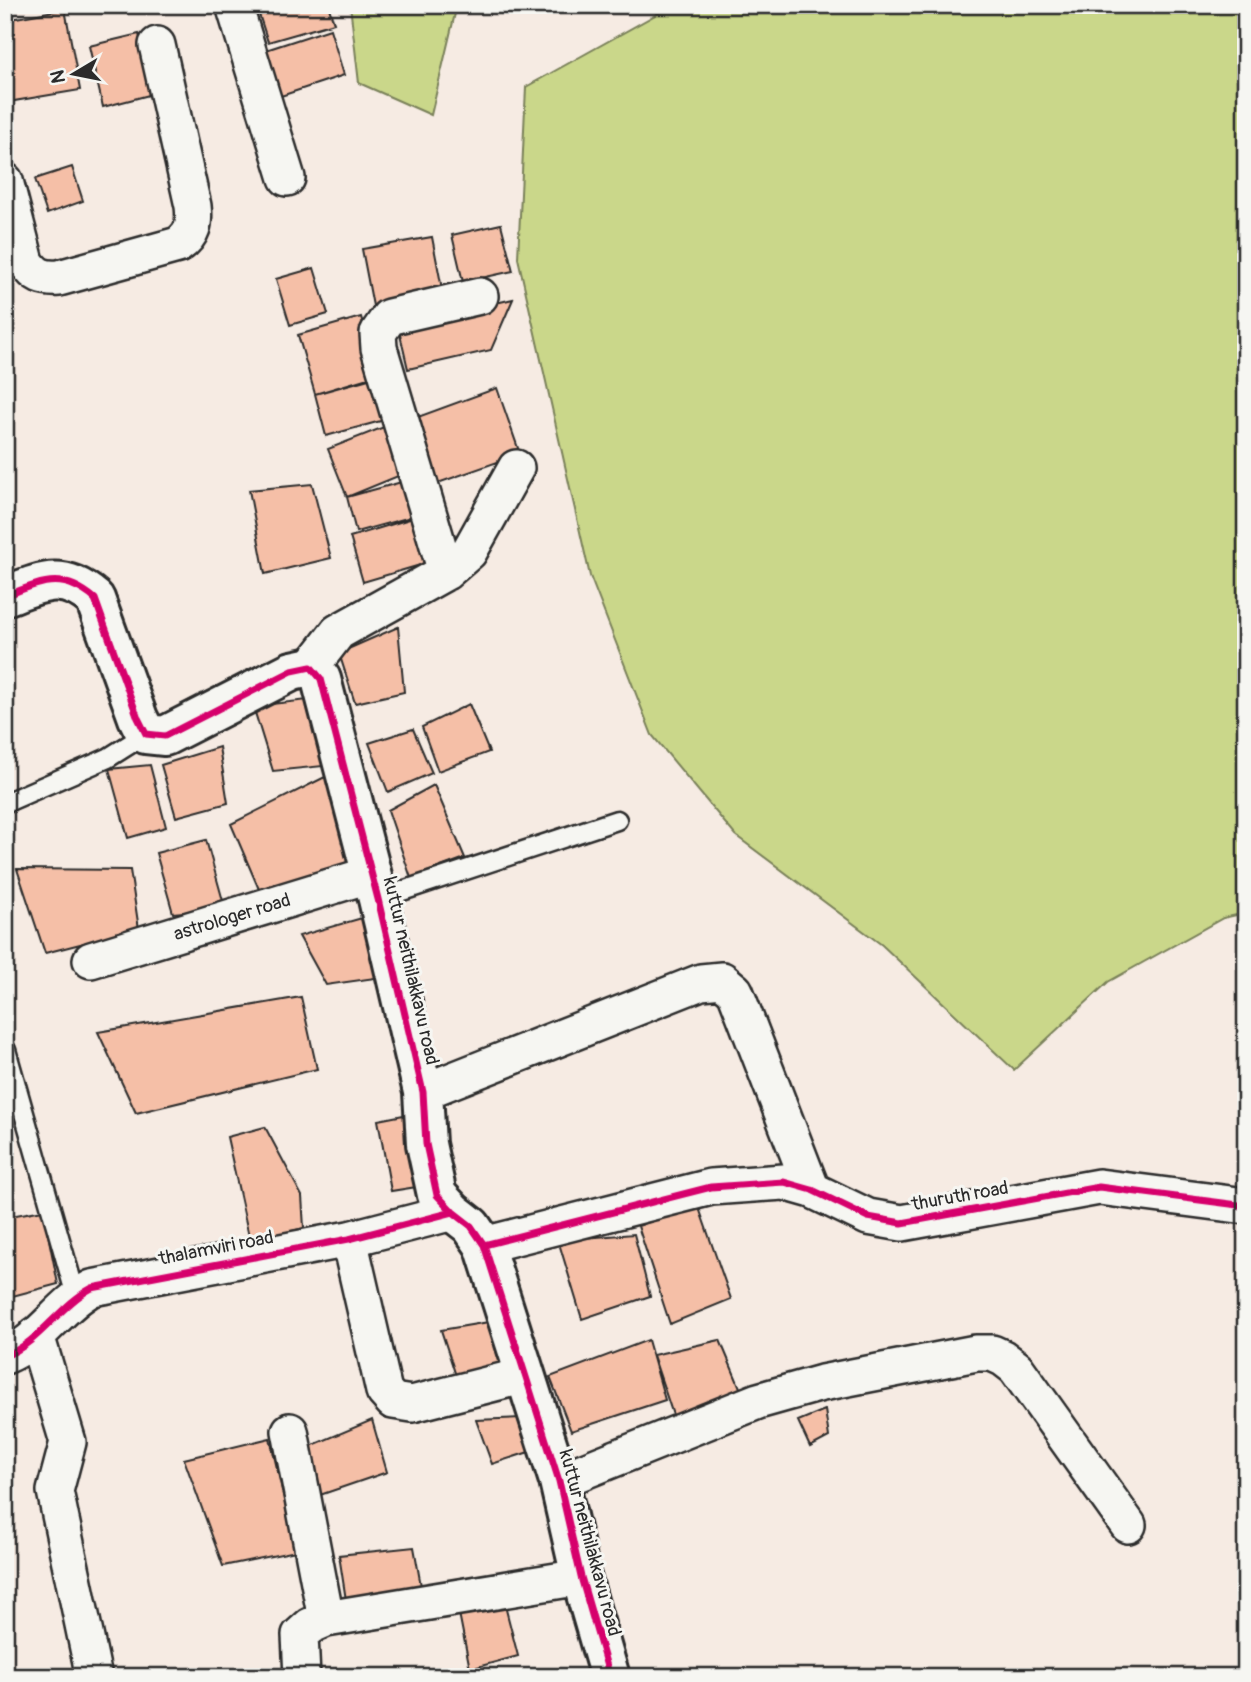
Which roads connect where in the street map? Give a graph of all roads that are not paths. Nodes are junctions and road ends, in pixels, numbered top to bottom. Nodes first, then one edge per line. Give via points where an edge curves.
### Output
1 (234, 5) edge
2 (157, 45) dead end
3 (287, 178) dead end
4 (5, 181) edge
5 (480, 296) dead end
6 (516, 468) dead end
7 (446, 572) junction
8 (5, 596) edge
9 (311, 667) junction
10 (146, 734) junction
11 (5, 803) edge
12 (617, 820) dead end
13 (375, 886) junction
14 (91, 960) dead end
15 (6, 1050) edge
16 (423, 1092) junction
17 (812, 1190) junction
18 (1246, 1206) edge
19 (453, 1212) junction
20 (349, 1239) junction
21 (484, 1245) junction
22 (76, 1296) junction
23 (36, 1335) junction
24 (5, 1356) edge
25 (526, 1375) junction
26 (290, 1431) dead end
27 (559, 1481) junction
28 (1128, 1525) dead end
29 (581, 1577) junction
30 (326, 1619) junction
31 (94, 1677) edge
32 (302, 1677) edge
33 (610, 1677) edge

1 - 3 street
2 - 4 street via 193,206 195,220 186,240 59,278 42,277 26,262
5 - 7 street via 390,317 378,332
6 - 7 street via 469,552
7 - 9 street via 338,632
8 - 10 street via 43,582 63,581 81,587 95,599
9 - 10 street via 292,671 165,736
9 - 13 street, kuttur neithilakkavu road via 321,679
10 - 11 lane via 108,758
12 - 13 lane
13 - 14 street, astrologer road
13 - 16 street, kuttur neithilakkavu road
15 - 22 lane
16 - 17 street via 666,995 722,980 735,991
16 - 19 street, kuttur neithilakkavu road via 426,1144 437,1195
17 - 18 street, thuruth road via 868,1217 902,1223 1099,1187
17 - 21 street, thuruth road via 784,1182 711,1187
19 - 20 street, thalamviri road
19 - 21 street, kuttur neithilakkavu road via 471,1226
20 - 22 street, thalamviri road via 92,1288
20 - 25 street via 384,1391 394,1401 412,1404
21 - 25 street, kuttur neithilakkavu road
22 - 23 street, thalamviri road
23 - 24 street, thalamviri road
23 - 31 street via 68,1442 55,1491
25 - 27 street, kuttur neithilakkavu road
26 - 30 street
27 - 28 street via 758,1401 835,1381 992,1353 1016,1368
27 - 29 street, kuttur neithilakkavu road
29 - 30 street
29 - 33 street, kuttur neithilakkavu road
30 - 32 street via 300,1635

